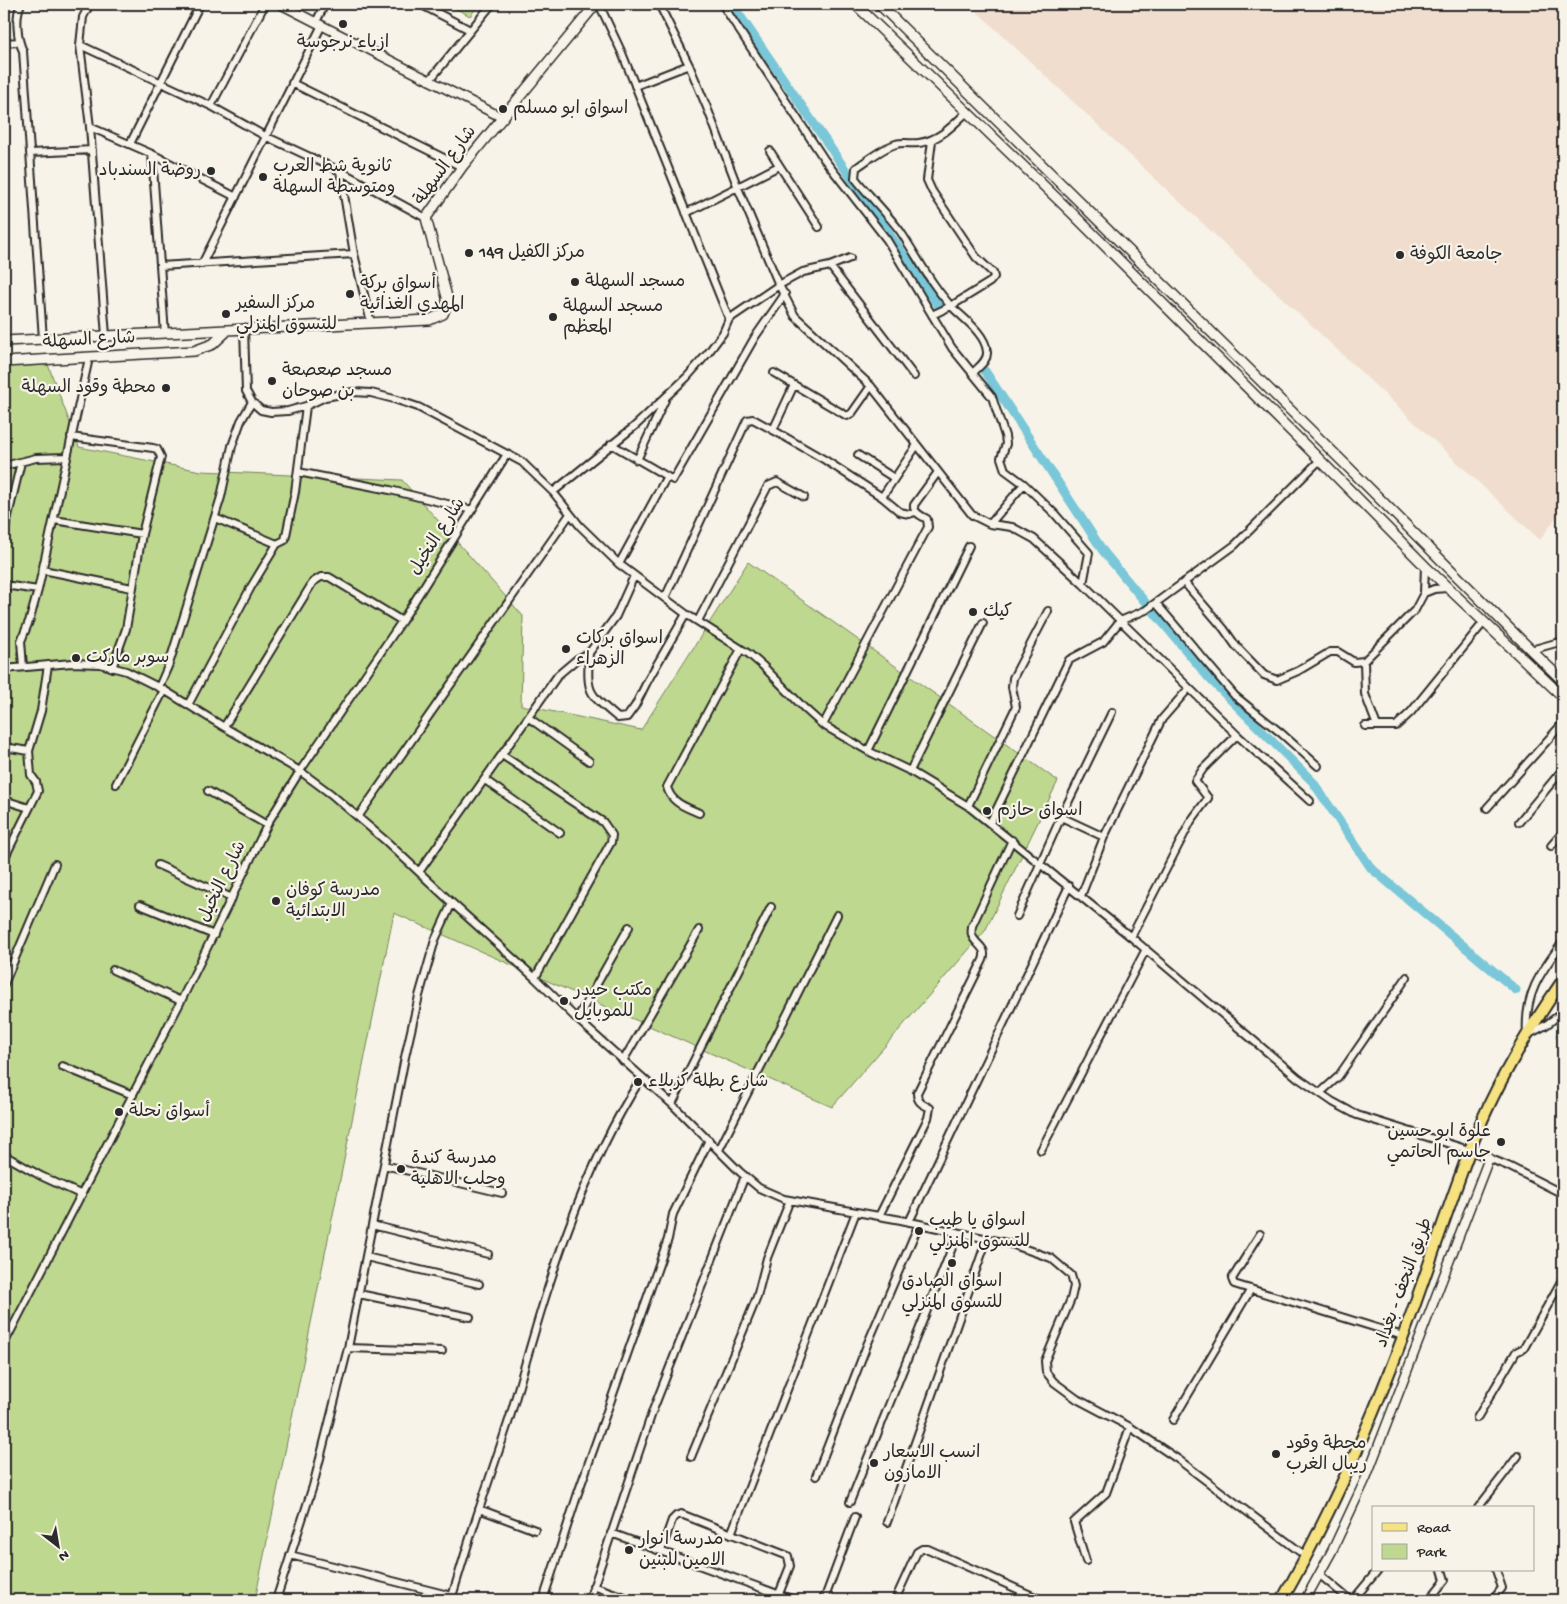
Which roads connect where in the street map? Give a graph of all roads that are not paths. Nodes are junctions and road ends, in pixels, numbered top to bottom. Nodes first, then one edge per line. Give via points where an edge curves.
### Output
1 (21, 4) edge
2 (90, 4) edge
3 (200, 4) edge
4 (265, 4) edge
5 (280, 4) edge
6 (325, 4) edge
7 (420, 4) edge
8 (492, 4) edge
9 (597, 4) edge
10 (659, 4) edge
11 (722, 4) edge
12 (855, 4) edge
13 (879, 4) edge
14 (319, 24) junction
15 (470, 30) junction
16 (19, 42) junction
17 (4, 44) edge
18 (80, 45) junction
19 (689, 65) junction
20 (429, 80) junction
21 (160, 83) junction
22 (292, 83) junction
23 (635, 86) junction
24 (211, 106) junction
25 (967, 112) junction
26 (502, 118) junction
27 (90, 127) junction
28 (265, 136) junction
29 (932, 141) junction
30 (130, 144) junction
31 (92, 150) junction
32 (770, 151) dead end
33 (31, 153) junction
34 (152, 154) junction
35 (462, 166) junction
36 (779, 166) junction
37 (340, 171) junction
38 (738, 188) junction
39 (236, 197) junction
40 (686, 213) junction
41 (426, 218) junction
42 (820, 228) dead end
43 (354, 254) junction
44 (850, 258) dead end
45 (202, 264) junction
46 (160, 266) junction
47 (830, 266) junction
48 (779, 285) junction
49 (784, 294) junction
50 (951, 306) junction
51 (932, 315) junction
52 (729, 319) junction
53 (371, 323) junction
54 (244, 328) junction
55 (228, 330) junction
56 (165, 334) junction
57 (106, 336) junction
58 (43, 339) junction
59 (4, 341) edge
60 (89, 358) junction
61 (4, 362) edge
62 (774, 373) dead end
63 (972, 373) junction
64 (914, 376) dead end
65 (794, 385) junction
66 (871, 386) junction
67 (666, 397) junction
68 (252, 402) junction
69 (306, 406) junction
70 (773, 430) junction
71 (71, 437) junction
72 (611, 444) junction
73 (917, 445) junction
74 (507, 454) junction
75 (858, 455) dead end
76 (66, 457) junction
77 (637, 460) junction
78 (1320, 460) junction
79 (21, 462) junction
80 (4, 466) edge
81 (298, 472) junction
82 (938, 472) junction
83 (666, 478) junction
84 (894, 478) junction
85 (1024, 484) junction
86 (553, 492) junction
87 (804, 497) dead end
88 (882, 497) junction
89 (472, 510) junction
90 (915, 512) junction
91 (570, 514) junction
92 (214, 518) junction
93 (54, 520) junction
94 (990, 524) junction
95 (4, 533) edge
96 (142, 534) junction
97 (277, 544) junction
98 (969, 546) dead end
99 (619, 564) junction
100 (1425, 566) junction
101 (44, 570) junction
102 (634, 576) junction
103 (1184, 582) junction
104 (1083, 584) junction
105 (4, 585) edge
106 (132, 588) junction
107 (1447, 588) junction
108 (38, 590) junction
109 (1424, 593) junction
110 (665, 598) junction
111 (1156, 603) junction
112 (1048, 611) dead end
113 (686, 614) junction
114 (402, 621) junction
115 (698, 621) junction
116 (1120, 621) junction
117 (1484, 622) junction
118 (982, 623) dead end
119 (1563, 641) edge
120 (741, 648) junction
121 (1531, 650) junction
122 (589, 654) junction
123 (1364, 661) junction
124 (48, 665) junction
125 (23, 667) junction
126 (112, 668) junction
127 (4, 669) edge
128 (1563, 680) edge
129 (1189, 688) junction
130 (161, 689) junction
131 (1563, 697) edge
132 (188, 704) junction
133 (1112, 712) dead end
134 (529, 718) junction
135 (1563, 723) edge
136 (823, 724) junction
137 (1366, 726) dead end
138 (1377, 726) junction
139 (224, 727) junction
140 (1237, 735) junction
141 (4, 747) edge
142 (29, 751) junction
143 (868, 751) junction
144 (502, 755) junction
145 (589, 761) dead end
146 (1318, 766) dead end
147 (1563, 769) edge
148 (300, 771) junction
149 (910, 771) junction
150 (485, 780) junction
151 (116, 784) dead end
152 (208, 791) dead end
153 (4, 800) edge
154 (1310, 801) dead end
155 (968, 806) junction
156 (30, 808) junction
157 (1487, 808) dead end
158 (700, 813) dead end
159 (358, 817) junction
160 (1061, 817) junction
161 (1519, 822) dead end
162 (990, 823) junction
163 (267, 825) junction
164 (1563, 832) edge
165 (560, 833) dead end
166 (1104, 837) junction
167 (1012, 840) junction
168 (1552, 846) dead end
169 (4, 859) edge
170 (55, 864) dead end
171 (1040, 864) junction
172 (158, 866) dead end
173 (419, 872) junction
174 (1069, 886) junction
175 (1081, 896) junction
176 (232, 898) junction
177 (452, 903) junction
178 (140, 905) dead end
179 (771, 907) dead end
180 (837, 915) dead end
181 (1017, 916) dead end
182 (629, 927) dead end
183 (699, 930) dead end
184 (214, 935) junction
185 (1131, 937) junction
186 (1563, 942) edge
187 (1146, 949) junction
188 (113, 970) dead end
189 (1407, 977) dead end
190 (535, 978) junction
191 (1563, 980) edge
192 (4, 984) edge
193 (181, 1001) junction
194 (1563, 1012) edge
195 (577, 1019) junction
196 (1527, 1035) junction
197 (623, 1061) junction
198 (62, 1066) dead end
199 (642, 1077) junction
200 (1320, 1093) junction
201 (133, 1094) junction
202 (672, 1104) junction
203 (709, 1140) junction
204 (719, 1150) junction
205 (1041, 1150) dead end
206 (1470, 1150) junction
207 (4, 1155) edge
208 (1489, 1158) junction
209 (384, 1165) junction
210 (745, 1176) junction
211 (502, 1193) dead end
212 (1563, 1194) edge
213 (82, 1195) junction
214 (790, 1200) junction
215 (856, 1212) junction
216 (879, 1216) junction
217 (910, 1222) junction
218 (919, 1224) junction
219 (372, 1225) junction
220 (958, 1233) junction
221 (1260, 1234) dead end
222 (987, 1239) junction
223 (488, 1254) dead end
224 (366, 1257) junction
225 (1563, 1278) edge
226 (479, 1284) dead end
227 (1251, 1289) junction
228 (359, 1294) junction
229 (470, 1317) dead end
230 (1403, 1336) junction
231 (4, 1344) edge
232 (348, 1348) junction
233 (442, 1351) dead end
234 (1477, 1418) dead end
235 (1173, 1420) dead end
236 (1130, 1427) junction
237 (691, 1456) dead end
238 (1518, 1456) dead end
239 (816, 1476) dead end
240 (850, 1502) dead end
241 (1480, 1506) edge
242 (479, 1509) junction
243 (855, 1517) dead end
244 (887, 1522) dead end
245 (535, 1530) dead end
246 (612, 1533) junction
247 (731, 1534) junction
248 (661, 1551) junction
249 (290, 1555) junction
250 (1307, 1557) junction
251 (1086, 1561) dead end
252 (1376, 1572) edge
253 (1443, 1572) edge
254 (1497, 1572) edge
255 (1320, 1575) junction
256 (593, 1586) junction
257 (779, 1594) junction
258 (452, 1598) edge
259 (276, 1600) edge
260 (543, 1600) edge
261 (589, 1600) edge
262 (633, 1600) edge
263 (794, 1600) edge
264 (824, 1600) edge
265 (895, 1600) edge
266 (1042, 1600) edge
267 (1282, 1600) edge
268 (1306, 1600) edge
269 (1352, 1600) edge
270 (1429, 1600) edge
271 (1492, 1600) edge

1 - 16 street via 18,9
2 - 18 street via 83,18
3 - 21 street
4 - 24 street
5 - 14 street
6 - 14 street
7 - 15 street
8 - 15 street
9 - 23 street
9 - 26 main road, شارع السهلة
10 - 19 street
11 - 51 street via 824,160 887,240
12 - 25 main road
13 - 121 main road
14 - 20 street
14 - 22 street
15 - 20 street
16 - 17 street
16 - 33 street
18 - 21 street
18 - 27 street
19 - 23 street
19 - 38 street
20 - 26 street
21 - 24 street
21 - 30 street
22 - 28 street
22 - 35 street
23 - 40 street
24 - 28 street
25 - 29 street
25 - 78 main road
26 - 35 main road, شارع السهلة
27 - 30 street
27 - 31 street
28 - 37 street
28 - 39 street
29 - 50 street via 927,180 932,191 976,257 994,277
29 - 50 street via 898,143 888,147 856,168 855,178 899,230
30 - 34 street
31 - 33 street
31 - 57 street
32 - 36 street
33 - 58 street
34 - 39 street
34 - 46 street
35 - 41 main road, شارع السهلة
36 - 38 street
36 - 42 street
37 - 41 street
37 - 43 street
38 - 40 street
38 - 48 street
39 - 45 street
40 - 52 street
41 - 53 main road, شارع السهلة via 447,297 446,309 439,317 430,320
43 - 45 street
43 - 53 street
44 - 47 street
45 - 46 street
46 - 56 street
47 - 48 street via 803,272
47 - 64 street
48 - 49 street
48 - 52 street
49 - 66 street via 795,316
49 - 83 street via 673,480
50 - 51 street
50 - 63 street via 974,326 988,352 986,360
51 - 63 street
52 - 67 street via 708,353
53 - 54 main road, شارع السهلة
54 - 55 main road, شارع السهلة
54 - 68 street via 246,391
55 - 56 main road, شارع السهلة
55 - 60 main road, شارع السهلة via 213,344 194,351
56 - 57 main road, شارع السهلة
57 - 58 main road, شارع السهلة
58 - 59 main road, شارع السهلة
60 - 61 main road, شارع السهلة
60 - 71 street
62 - 65 street
63 - 85 street via 992,397 1005,436 1001,458 1005,470
65 - 66 street via 847,416
65 - 70 street
66 - 73 street
67 - 72 street
67 - 77 street
68 - 69 street via 261,410 271,412
68 - 92 street via 232,446
69 - 74 street via 325,397 353,392 370,393 418,407
69 - 81 street
70 - 88 street
70 - 110 street via 753,419 747,420
71 - 76 street
71 - 96 street via 157,449 161,457
72 - 77 street
72 - 86 street
73 - 82 street
73 - 84 street
74 - 86 street via 534,472
74 - 89 street, شارع النخيل
75 - 84 street
76 - 79 street
76 - 93 street
77 - 83 street
78 - 100 main road
78 - 103 street via 1235,545
79 - 80 street
79 - 95 street
81 - 89 street
81 - 97 street via 285,540
82 - 90 street via 914,505
82 - 94 street via 972,514
83 - 99 street
84 - 88 street
85 - 94 street
85 - 104 street via 1089,552
86 - 91 street
87 - 115 street via 777,482 768,486
88 - 90 street via 900,512
89 - 114 street, شارع النخيل
90 - 136 street via 927,519 928,527
91 - 99 street
91 - 159 street
92 - 97 street
92 - 130 street
93 - 96 street
93 - 101 street
94 - 104 street via 1012,527 1034,539
96 - 106 street
97 - 132 street
98 - 143 street
99 - 102 street
100 - 107 main road
100 - 109 street
101 - 106 street
101 - 108 street
102 - 110 street
102 - 122 street via 616,616
103 - 111 street
103 - 123 street via 1264,675 1277,680 1330,652 1338,652 1354,662
104 - 116 street
105 - 108 street
106 - 126 street via 126,629
107 - 109 street
107 - 117 main road
108 - 125 street via 21,641
109 - 123 street via 1415,610
110 - 113 street
111 - 116 street
111 - 146 street via 1235,696
112 - 155 street via 1013,678 1016,708
113 - 115 street
113 - 122 street via 627,717 618,718 596,699 588,684
114 - 139 street via 329,577 321,577 313,582
114 - 148 street, شارع النخيل
115 - 120 street
116 - 129 street
116 - 162 street via 1103,642 1070,660
117 - 131 main road
117 - 138 street via 1396,726
118 - 149 street
119 - 121 street
120 - 136 street
120 - 158 street via 667,788 675,802
121 - 128 main road
122 - 134 street via 577,659 558,675
123 - 138 street via 1365,694
124 - 125 street
124 - 126 street via 100,664
124 - 142 street via 41,710
125 - 127 street
126 - 130 street via 126,671
129 - 140 street
129 - 166 street via 1162,719
130 - 132 street
130 - 151 street
132 - 139 street
133 - 160 street
134 - 144 street
134 - 145 street
135 - 157 street
136 - 143 street
137 - 138 street
139 - 148 street
140 - 154 street
140 - 185 street via 1195,781 1208,798 1191,820
141 - 142 street
142 - 156 street via 30,775 38,790
143 - 149 street
144 - 150 street
144 - 190 street via 603,822 612,835
147 - 161 street
148 - 159 street
148 - 163 street, شارع النخيل
149 - 155 street
150 - 165 street
150 - 173 street
152 - 163 street
153 - 156 street
155 - 162 street
156 - 169 street
159 - 173 street
160 - 166 street
160 - 171 street
162 - 167 street
163 - 176 street, شارع النخيل
164 - 168 street
166 - 175 street
167 - 171 street
167 - 216 street via 972,926 972,936 984,950 984,960 917,1093 917,1099 930,1108 928,1118
170 - 192 street
171 - 174 street
171 - 181 street
172 - 176 street
173 - 177 street
174 - 175 street
174 - 217 street
175 - 185 street
176 - 184 street, شارع النخيل
177 - 190 street
177 - 209 street via 435,940 418,996
178 - 184 street
179 - 202 street
180 - 204 street
182 - 195 street
183 - 197 street
184 - 193 street, شارع النخيل
185 - 187 street
186 - 196 street via 1532,991
187 - 200 street
187 - 205 street
188 - 193 street
189 - 200 street via 1338,1077
190 - 195 street
191 - 196 main road, طريق النجف - بغداد
193 - 201 street, شارع النخيل
194 - 196 street
195 - 197 street
196 - 206 main road, طريق النجف - بغداد
197 - 199 street
198 - 201 street
199 - 202 street
199 - 242 street via 609,1134 575,1208 540,1309
200 - 206 street via 1358,1115
201 - 213 street, شارع النخيل
202 - 203 street
203 - 204 street
203 - 260 street via 673,1214 666,1246
204 - 210 street
206 - 208 street
206 - 230 main road, طريق النجف - بغداد
207 - 213 street
208 - 212 street
208 - 255 street via 1376,1454
209 - 211 street
209 - 219 street
210 - 214 street via 759,1188
210 - 246 street via 653,1410
213 - 231 street, شارع النخيل
214 - 215 street
214 - 237 street via 767,1258 757,1298
215 - 216 street
215 - 247 street
216 - 217 street
217 - 218 street
218 - 220 street
218 - 239 street via 867,1344
219 - 223 street
219 - 224 street
220 - 222 street
220 - 240 street
221 - 227 street via 1232,1280 1234,1284
222 - 236 street via 1051,1258 1071,1275 1074,1286 1071,1299 1045,1361 1046,1372 1077,1399
222 - 244 street
224 - 226 street
224 - 228 street
225 - 234 street via 1524,1348 1516,1352
227 - 230 street
227 - 235 street
228 - 229 street
228 - 232 street
230 - 250 main road, طريق النجف - بغداد via 1356,1456
232 - 233 street
232 - 249 street via 314,1486
236 - 250 street
236 - 251 street via 1106,1493 1074,1522
238 - 241 street
242 - 245 street
242 - 258 street
243 - 264 street
246 - 248 street
246 - 256 street
247 - 248 street via 681,1514 672,1520
247 - 257 street via 788,1556 790,1566
248 - 257 street
249 - 258 street
249 - 259 street
250 - 267 main road, طريق النجف - بغداد
252 - 269 street
253 - 270 street via 1445,1580
254 - 271 street via 1502,1588
255 - 268 street
255 - 269 street
256 - 261 street
256 - 262 street
257 - 263 street
265 - 266 street via 917,1552 928,1549

